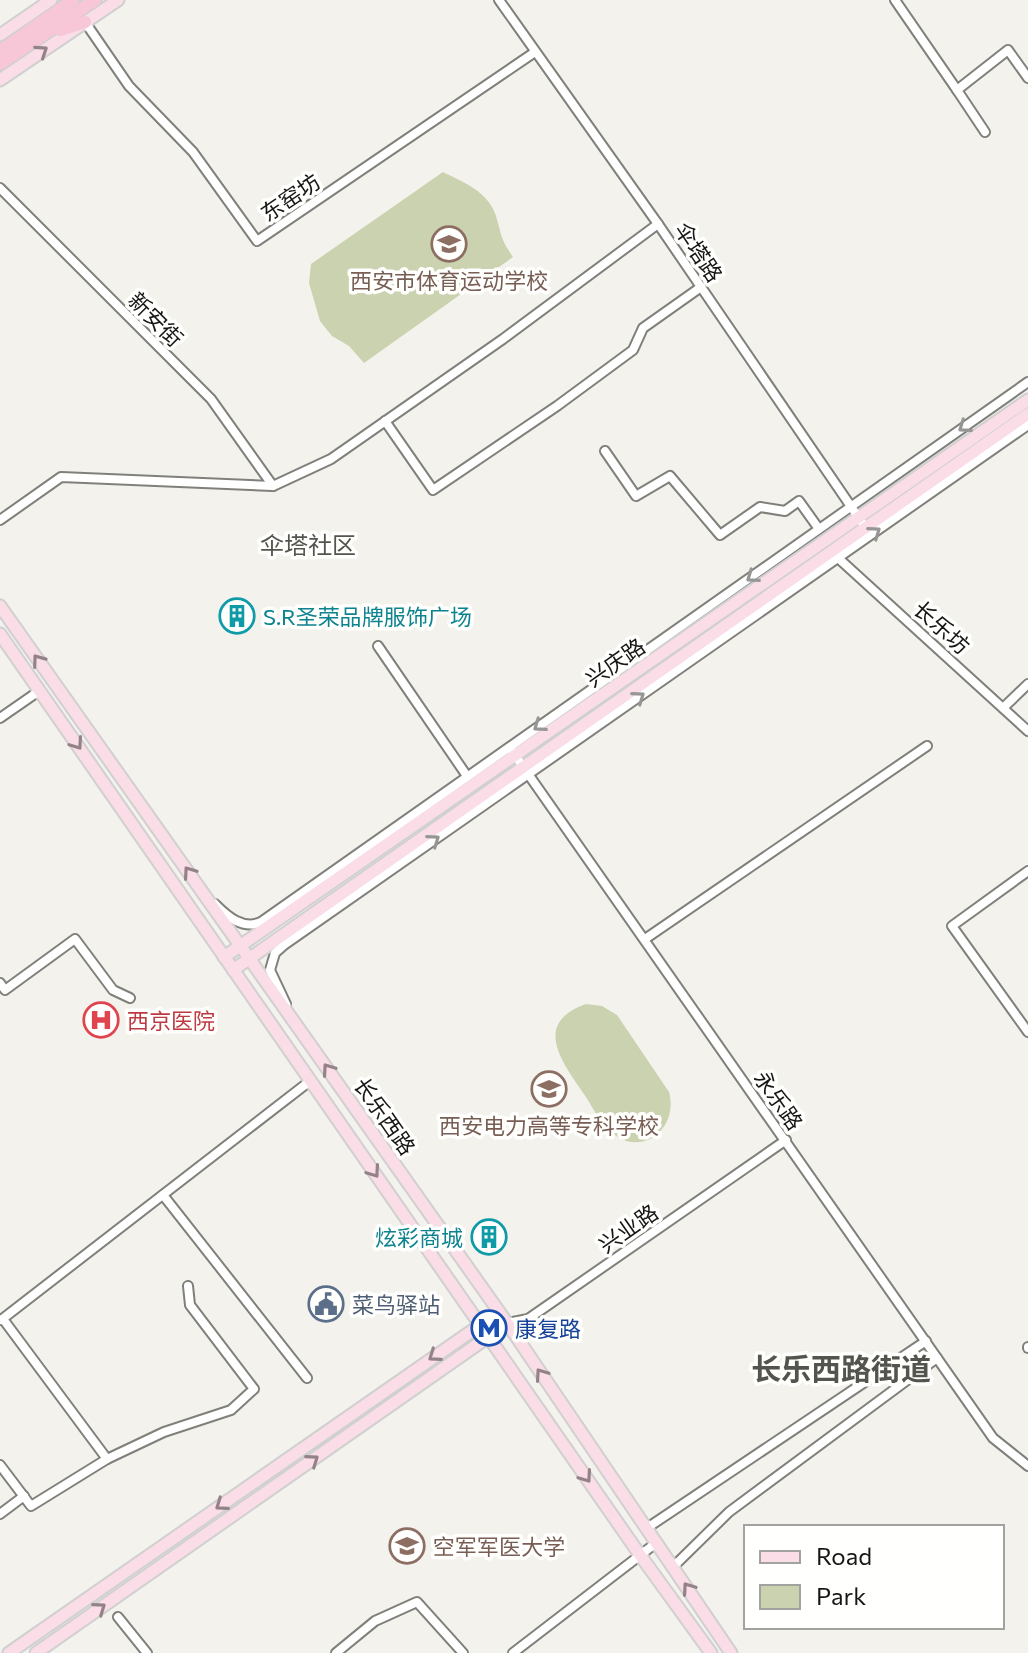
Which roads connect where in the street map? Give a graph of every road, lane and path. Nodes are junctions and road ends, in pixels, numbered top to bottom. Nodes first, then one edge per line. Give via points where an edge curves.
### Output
1 (51, 0) edge
2 (73, 0) edge
3 (95, 0) edge
4 (118, 0) edge
5 (499, 0) edge
6 (895, 0) edge
7 (85, 22) junction
8 (43, 29) junction
9 (0, 35) edge
10 (0, 51) edge
11 (535, 52) junction
12 (0, 64) edge
13 (1028, 78) edge
14 (0, 80) edge
15 (957, 90) junction
16 (985, 132) dead end
17 (0, 188) edge
18 (658, 224) junction
19 (701, 287) junction
20 (1028, 382) edge
21 (1028, 400) edge
22 (1028, 414) edge
23 (385, 421) junction
24 (1028, 425) edge
25 (605, 451) dead end
26 (273, 486) junction
27 (851, 506) junction
28 (0, 520) edge
29 (862, 522) junction
30 (819, 529) junction
31 (835, 554) junction
32 (0, 606) edge
33 (0, 634) edge
34 (378, 646) dead end
35 (1028, 684) edge
36 (39, 691) junction
37 (1003, 708) junction
38 (0, 718) edge
39 (1028, 731) edge
40 (927, 746) dead end
41 (519, 760) junction
42 (467, 776) junction
43 (1028, 871) edge
44 (205, 894) junction
45 (313, 925) junction
46 (290, 930) junction
47 (645, 939) junction
48 (242, 946) junction
49 (224, 957) junction
50 (250, 958) junction
51 (233, 970) junction
52 (0, 983) edge
53 (130, 998) dead end
54 (296, 1024) junction
55 (1028, 1032) edge
56 (310, 1081) junction
57 (786, 1140) junction
58 (163, 1195) junction
59 (188, 1286) dead end
60 (499, 1312) junction
61 (2, 1320) edge
62 (507, 1323) junction
63 (480, 1324) junction
64 (488, 1337) junction
65 (926, 1341) junction
66 (937, 1358) junction
67 (307, 1378) dead end
68 (107, 1459) junction
69 (0, 1465) edge
70 (1028, 1466) edge
71 (24, 1496) junction
72 (0, 1514) edge
73 (647, 1528) junction
74 (656, 1543) junction
75 (640, 1555) junction
76 (673, 1567) junction
77 (118, 1617) dead end
78 (9, 1653) edge
79 (36, 1653) edge
80 (147, 1653) edge
81 (336, 1653) edge
82 (463, 1653) edge
83 (513, 1653) edge
84 (711, 1653) edge
85 (731, 1653) edge

1 - 9 main road
2 - 8 highway
3 - 8 highway
4 - 7 main road
5 - 11 street, 伞塔路
6 - 15 street
7 - 8 highway
7 - 11 street, 东窑坊 via 129,86 193,152 257,241
14 -> 7 main road
8 - 10 highway
8 - 12 highway
11 - 18 street, 伞塔路
13 - 15 street via 1008,50
15 - 16 street
17 - 26 street, 新安街 via 211,399
18 - 19 street, 伞塔路
18 - 23 street
19 - 23 street via 643,328 633,350 433,490
19 - 27 street, 伞塔路
20 -> 27 street
21 - 29 main road, 兴庆路
22 - 29 main road, 兴庆路
23 - 26 street via 331,459
31 -> 24 street
25 - 30 street via 636,496 670,476 720,535 760,507 785,511 799,501
26 - 28 street via 61,477
27 - 29 street, 伞塔路
27 - 30 street
29 - 31 main road, 兴庆路
29 - 41 main road, 兴庆路
30 -> 41 street
31 - 37 street, 长乐坊
41 -> 31 main road, 兴庆路
44 -> 32 main road, 长乐西路
33 - 36 main road, 长乐西路
34 - 42 street
35 - 37 street
36 - 38 street
36 -> 49 main road, 长乐西路
37 - 39 street, 长乐坊
40 - 47 street
41 - 42 street
45 -> 41 street
41 - 46 main road, 兴庆路
41 - 47 street, 永乐路
41 - 48 main road, 兴庆路
42 - 44 street via 261,922 240,923
43 - 55 street via 952,926
44 - 48 main road, 长乐西路
45 - 46 main road
45 - 54 street via 271,961 273,981
46 - 50 main road, 兴庆路
47 - 57 street, 永乐路
48 - 49 main road, 兴庆路
48 - 50 main road, 长乐西路
49 - 51 main road, 长乐西路
50 - 51 main road, 兴庆路
50 - 54 main road, 长乐西路
51 - 56 main road, 长乐西路
52 - 53 street via 5,990 75,939 113,990
60 -> 54 main road, 长乐西路
56 - 58 street
56 -> 63 main road, 长乐西路
57 - 62 street, 兴业路 via 528,1319
57 - 65 street, 永乐路
58 - 61 street
58 - 67 street
59 - 68 street via 190,1305 254,1389 231,1410 164,1432
60 - 62 main road, 长乐西路
60 - 63 main road
61 - 68 street
62 - 64 street, 兴业路
73 -> 62 main road, 长乐西路
63 - 64 main road, 长乐西路
63 -> 78 main road
64 -> 75 main road, 长乐西路
79 -> 64 main road
65 - 66 street, 永乐路
65 - 73 street
66 - 70 street, 永乐路 via 993,1438
66 - 76 street via 729,1512
68 - 71 street via 31,1506
69 - 71 street
71 - 72 street
73 - 74 main road, 长乐西路
74 - 75 street
74 - 76 main road, 长乐西路
75 - 83 street
75 - 84 main road, 长乐西路
85 -> 76 main road, 长乐西路
77 - 80 street
81 - 82 street via 375,1621 417,1602

